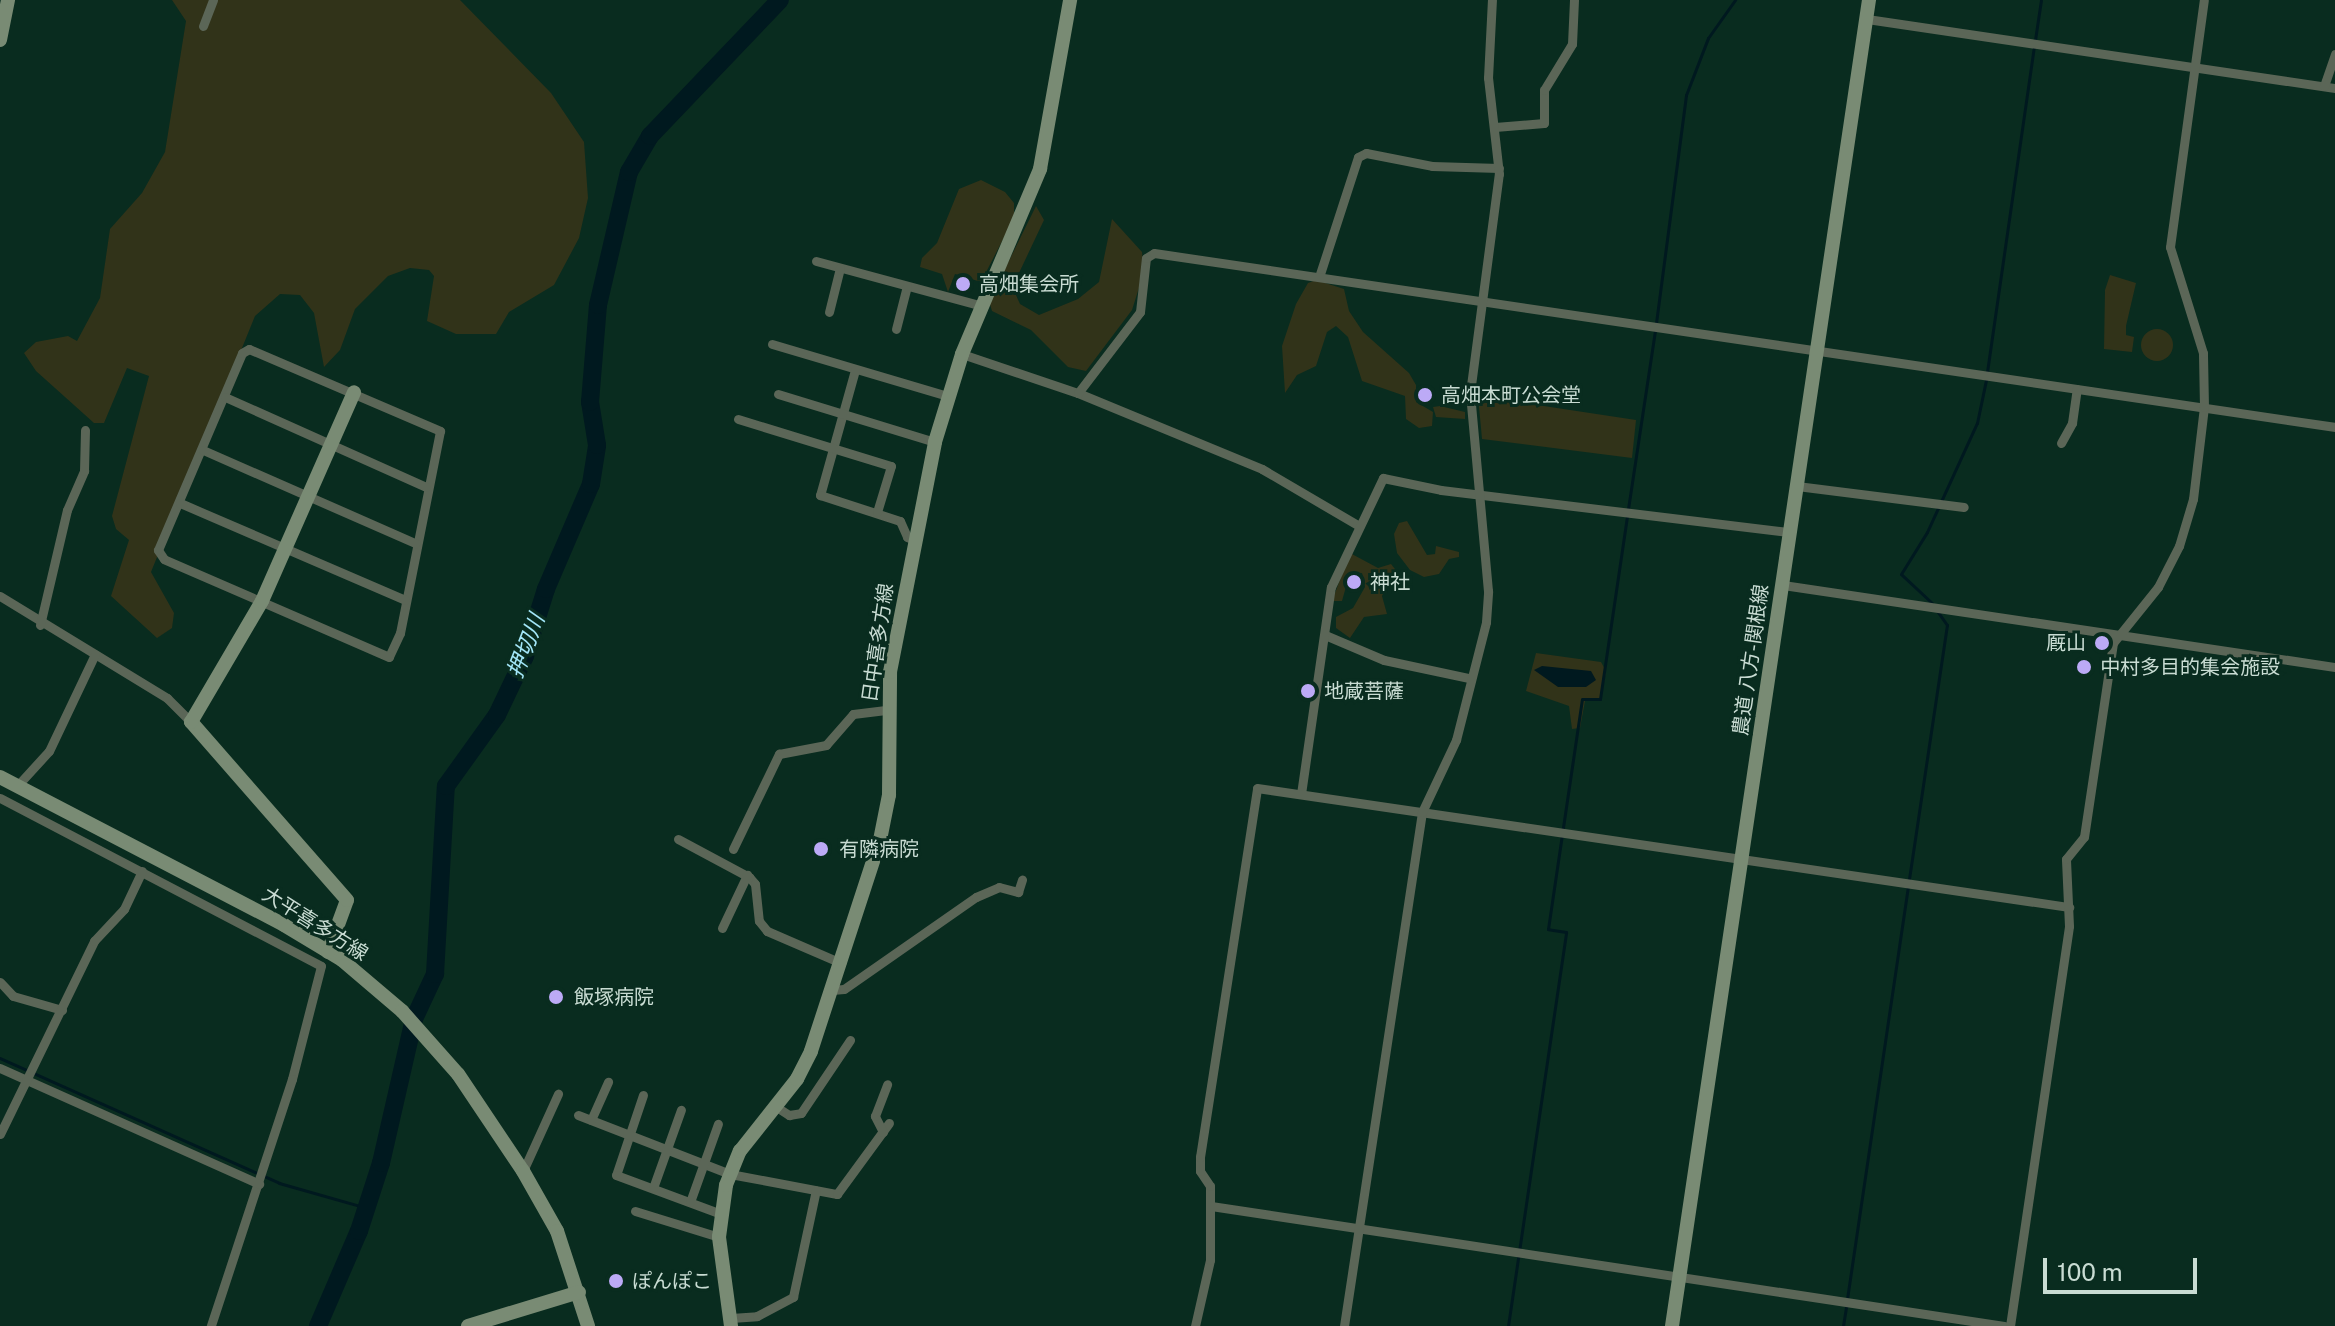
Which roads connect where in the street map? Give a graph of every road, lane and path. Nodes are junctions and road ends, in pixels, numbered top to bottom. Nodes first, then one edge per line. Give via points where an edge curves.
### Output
1 (8, 0) edge
2 (213, 0) edge
3 (1070, 0) edge
4 (1492, 0) edge
5 (1574, 0) edge
6 (1869, 0) edge
7 (2204, 0) edge
8 (1867, 19) junction
9 (203, 26) dead end
10 (0, 40) edge
11 (2335, 54) edge
12 (2196, 68) junction
13 (2330, 87) edge
14 (1495, 127) junction
15 (1499, 168) junction
16 (816, 261) dead end
17 (840, 268) junction
18 (1319, 277) junction
19 (907, 286) junction
20 (1482, 302) junction
21 (983, 306) junction
22 (829, 312) dead end
23 (896, 329) dead end
24 (772, 344) dead end
25 (1817, 351) junction
26 (962, 354) junction
27 (855, 370) junction
28 (2077, 389) junction
29 (354, 392) junction
30 (1078, 393) junction
31 (778, 394) dead end
32 (948, 396) junction
33 (225, 397) junction
34 (2204, 407) junction
35 (842, 417) junction
36 (738, 419) dead end
37 (2335, 427) edge
38 (85, 430) dead end
39 (935, 442) junction
40 (2061, 443) dead end
41 (331, 444) junction
42 (833, 447) junction
43 (203, 450) junction
44 (1797, 486) junction
45 (426, 487) junction
46 (1480, 493) junction
47 (308, 496) junction
48 (180, 503) junction
49 (1964, 507) dead end
50 (877, 512) junction
51 (1359, 526) junction
52 (1790, 532) junction
53 (915, 540) junction
54 (415, 543) junction
55 (285, 549) junction
56 (1783, 585) junction
57 (0, 596) edge
58 (405, 600) junction
59 (262, 601) junction
60 (40, 625) junction
61 (2118, 634) junction
62 (1325, 635) junction
63 (95, 654) junction
64 (2335, 667) edge
65 (1469, 678) junction
66 (888, 710) junction
67 (191, 722) junction
68 (0, 777) edge
69 (17, 786) junction
70 (1301, 794) junction
71 (0, 798) edge
72 (1422, 812) junction
73 (678, 839) dead end
74 (733, 849) dead end
75 (1742, 859) junction
76 (142, 871) junction
77 (747, 875) junction
78 (1022, 880) dead end
79 (2069, 907) junction
80 (722, 928) dead end
81 (328, 952) junction
82 (841, 963) junction
83 (0, 982) edge
84 (832, 990) junction
85 (62, 1010) junction
86 (850, 1040) dead end
87 (0, 1068) edge
88 (26, 1080) junction
89 (608, 1082) dead end
90 (887, 1084) dead end
91 (558, 1094) dead end
92 (643, 1095) dead end
93 (775, 1106) junction
94 (681, 1110) dead end
95 (578, 1115) dead end
96 (591, 1120) junction
97 (718, 1124) dead end
98 (0, 1134) edge
99 (629, 1134) junction
100 (666, 1148) junction
101 (702, 1162) junction
102 (523, 1171) junction
103 (730, 1174) junction
104 (259, 1184) junction
105 (653, 1188) junction
106 (816, 1190) junction
107 (690, 1202) junction
108 (1211, 1206) junction
109 (635, 1211) dead end
110 (719, 1213) junction
111 (1359, 1230) junction
112 (719, 1237) junction
113 (1679, 1278) junction
114 (579, 1292) junction
115 (731, 1322) edge
116 (211, 1326) edge
117 (468, 1326) edge
118 (588, 1326) edge
119 (1195, 1326) edge
120 (1344, 1326) edge
121 (1672, 1326) edge
122 (2004, 1326) edge
123 (2010, 1326) edge

1 - 10 main road
2 - 9 street
3 - 21 main road, 日中喜多方線 via 1046,148 1030,199
4 - 14 street via 1488,78
5 - 14 street via 1572,44 1544,90 1544,123
6 - 8 main road, 農道 八方-関根線
7 - 12 street
8 - 12 street
8 - 25 main road, 農道 八方-関根線
11 - 13 street
12 - 13 street
12 - 34 street via 2170,247 2203,353
14 - 15 street
15 - 18 street via 1423,165 1366,153 1358,157
15 - 20 street
16 - 17 street
17 - 19 street
17 - 22 street
18 - 20 street
18 - 30 street via 1154,253 1146,258 1140,312
19 - 21 street
19 - 23 street
20 - 25 street
20 - 46 street via 1470,393
21 - 26 main road, 日中喜多方線
24 - 27 street
25 - 28 street
25 - 44 main road, 農道 八方-関根線
26 - 30 street
26 - 32 main road, 日中喜多方線
27 - 32 street
27 - 35 street
28 - 34 street
28 - 40 street via 2072,423
29 - 33 street via 249,349
29 - 41 main road
29 - 45 street via 440,431
30 - 51 street via 1262,469
31 - 35 street
32 - 39 main road, 日中喜多方線
33 - 41 street
33 - 43 street
34 - 37 street
34 - 61 street via 2193,499 2179,546 2136,619
35 - 39 street
35 - 42 street
36 - 42 street
38 - 60 street via 84,471 67,510
39 - 53 main road, 日中喜多方線
41 - 45 street
41 - 47 main road
42 - 50 street via 891,466
42 - 50 street via 820,495
43 - 47 street
43 - 48 street
44 - 49 street
44 - 52 main road, 農道 八方-関根線
45 - 54 street
46 - 51 street via 1387,477
46 - 52 street
46 - 65 street via 1488,591 1486,622
47 - 54 street
47 - 55 main road
48 - 55 street
48 - 59 street via 158,550 164,559
50 - 53 street via 900,521 907,537
51 - 62 street via 1331,587
52 - 56 main road, 農道 八方-関根線
53 - 66 main road, 日中喜多方線
54 - 58 street
55 - 58 street
55 - 59 main road
56 - 61 street
56 - 75 main road, 農道 八方-関根線
57 - 60 street
58 - 59 street via 395,652 389,657
59 - 67 main road
60 - 63 street
61 - 64 street
61 - 79 street via 2084,837 2066,859
62 - 65 street via 1384,660
62 - 70 street
63 - 67 street via 167,698
63 - 69 street via 49,751
65 - 72 street via 1456,740
66 - 74 street via 853,714 826,745 779,754
66 - 82 main road, 日中喜多方線 via 885,822
67 - 81 main road via 347,900
68 - 69 main road, 大平喜多方線
69 - 81 main road, 大平喜多方線 via 243,902
70 - 72 street
70 - 108 street via 1257,788 1200,1157
71 - 76 street
72 - 75 street
72 - 111 street
73 - 77 street
75 - 79 street
75 - 113 main road, 農道 八方-関根線
76 - 85 street via 124,909 94,941
76 - 104 street via 321,966
77 - 80 street
77 - 82 street via 755,884 762,927
78 - 84 street via 1018,892 999,887 976,897 844,989
79 - 123 street
81 - 102 main road, 大平喜多方線 via 402,1011 458,1074
82 - 84 main road, 日中喜多方線
83 - 85 street via 13,996
84 - 93 main road, 日中喜多方線 via 806,1060
85 - 88 street
86 - 93 street via 801,1113 789,1115
87 - 88 street
88 - 98 street
88 - 104 street
89 - 96 street
90 - 106 street via 875,1116 886,1128 840,1194
91 - 102 street
92 - 99 street
93 - 103 main road, 日中喜多方線 via 740,1151
94 - 100 street
95 - 96 street
96 - 99 street
97 - 101 street
99 - 100 street
99 - 105 street via 615,1171
100 - 101 street
100 - 105 street
101 - 103 street
101 - 107 street
102 - 114 main road, 大平喜多方線 via 557,1231
103 - 106 street
103 - 110 main road, 日中喜多方線
104 - 116 street
105 - 107 street
106 - 115 street via 793,1297 757,1316
107 - 110 street
108 - 111 street
108 - 119 street via 1209,1270
109 - 112 street
110 - 112 main road, 日中喜多方線
111 - 113 street
111 - 120 street
112 - 115 main road, 日中喜多方線
113 - 121 main road, 農道 八方-関根線
113 - 122 street
114 - 117 main road
114 - 118 main road, 大平喜多方線

